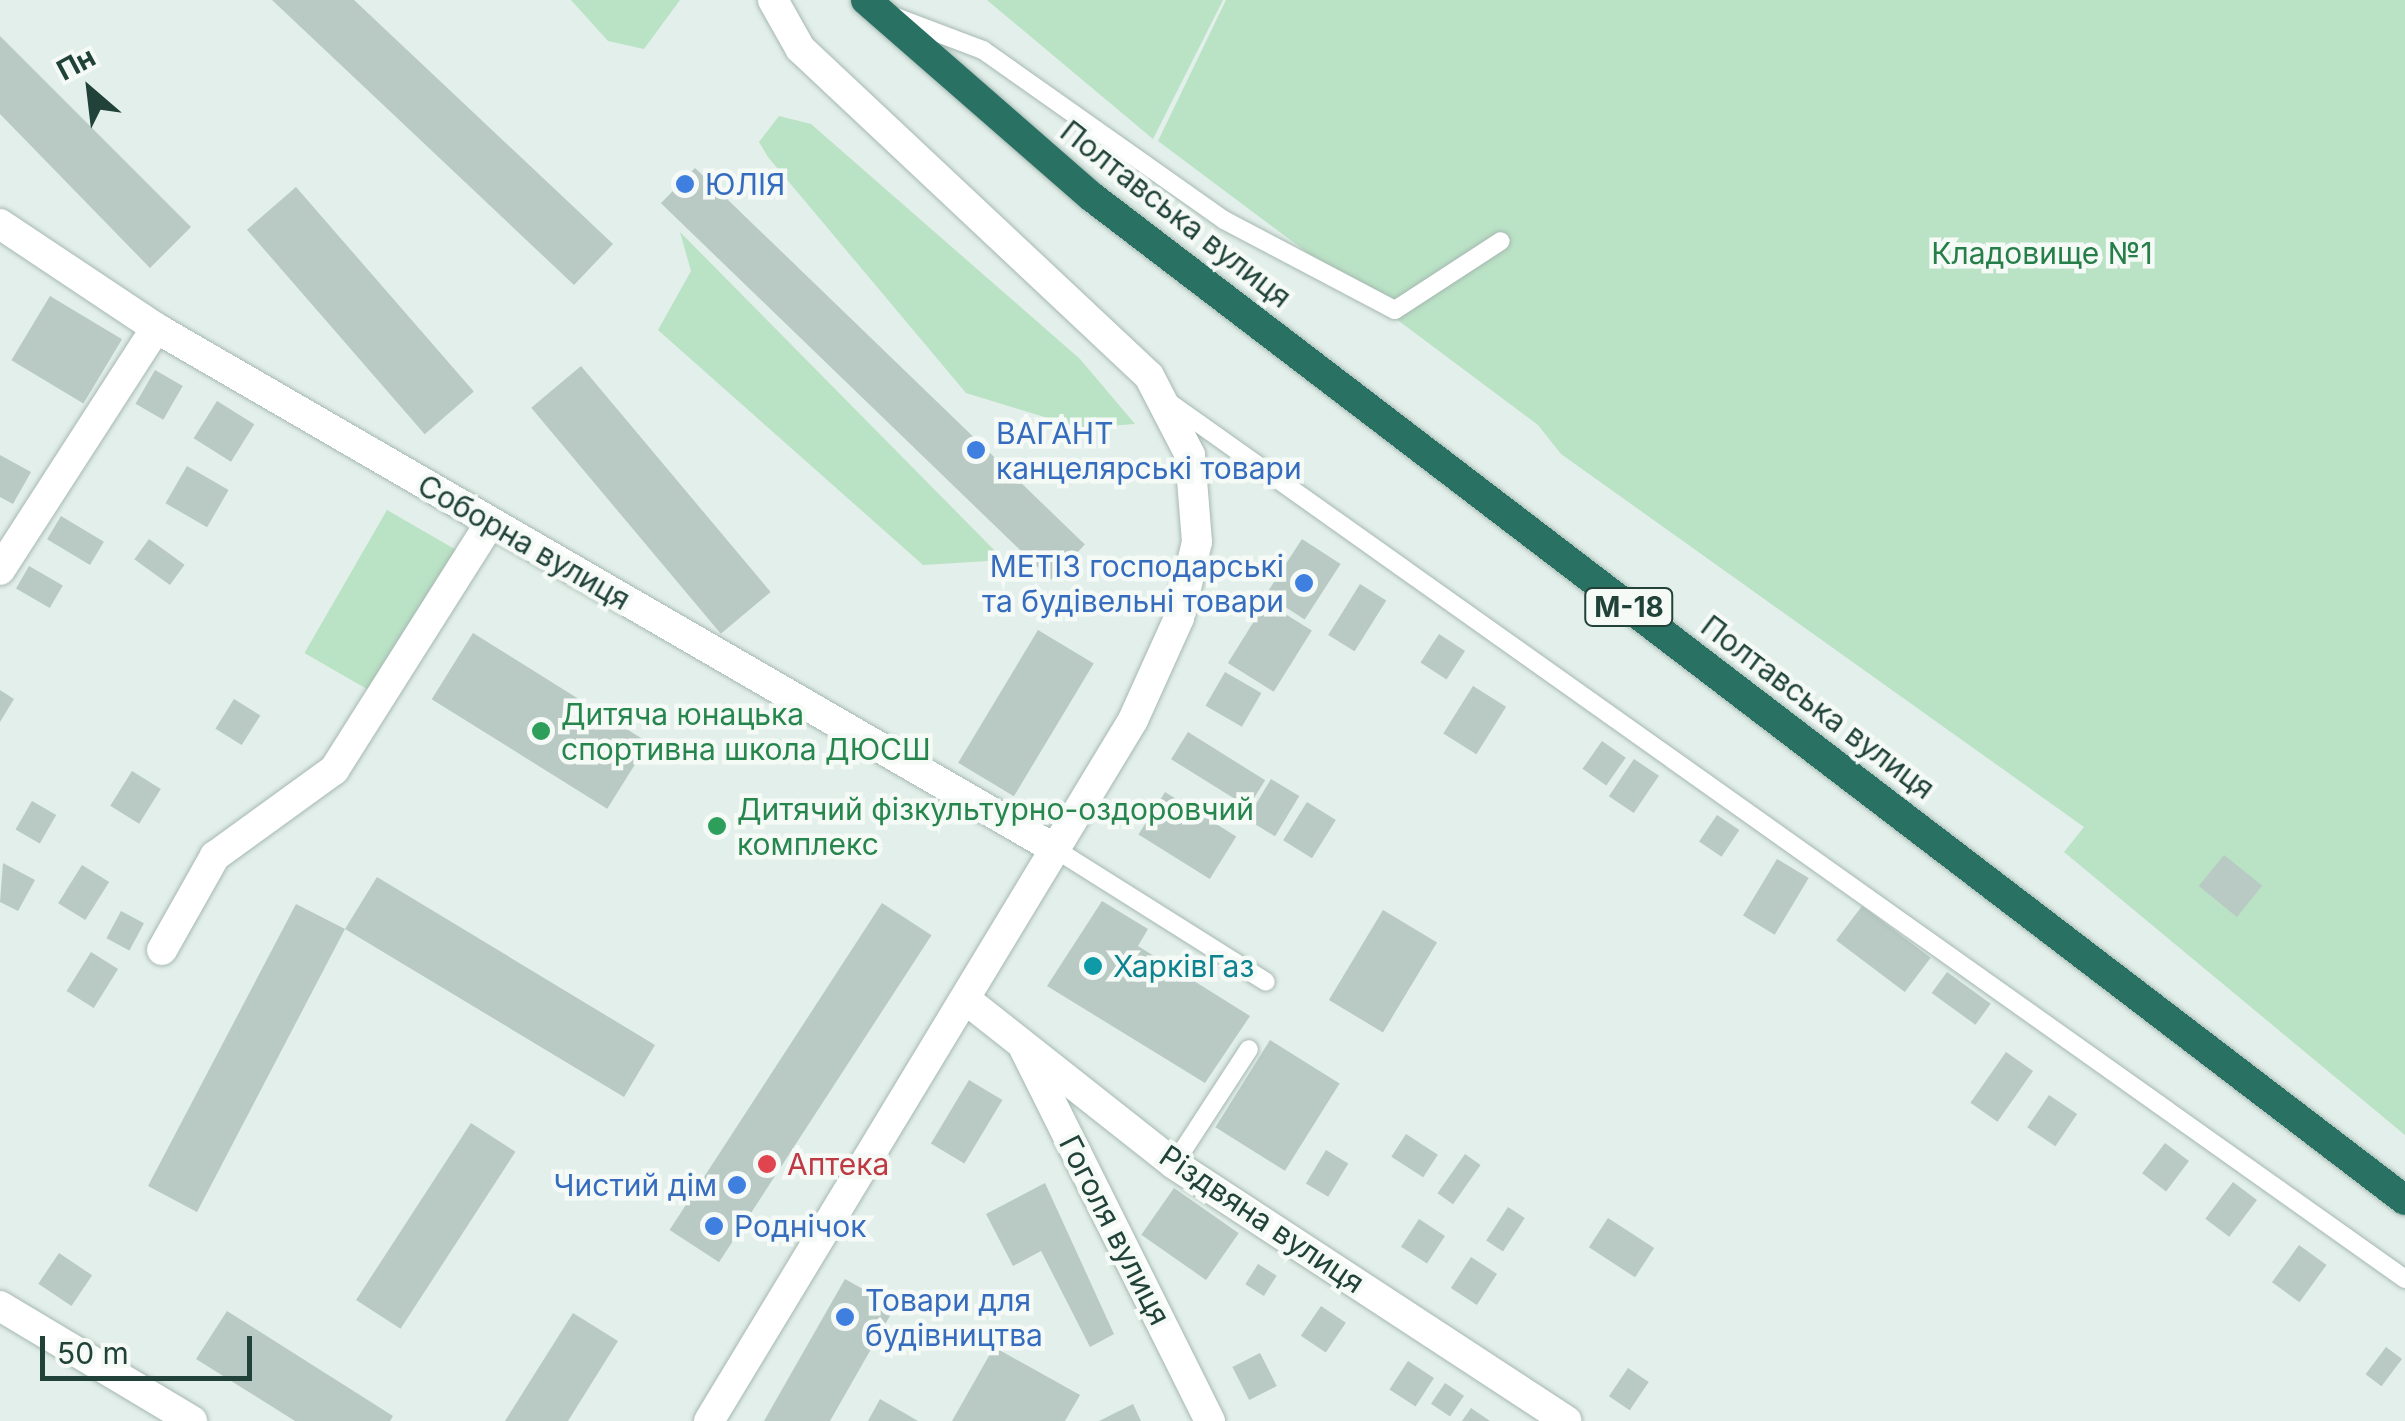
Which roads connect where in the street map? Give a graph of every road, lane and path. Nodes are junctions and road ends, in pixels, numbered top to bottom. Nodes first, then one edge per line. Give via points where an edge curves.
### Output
1 (773, 0) edge
2 (872, 5) edge
3 (1, 225) edge
4 (1501, 242) dead end
5 (156, 328) junction
6 (1167, 400) junction
7 (490, 523) junction
8 (0, 570) edge
9 (1055, 850) junction
10 (162, 950) dead end
11 (1266, 982) dead end
12 (969, 1002) junction
13 (1020, 1039) junction
14 (1249, 1049) dead end
15 (1174, 1164) junction
16 (2405, 1200) edge
17 (2405, 1279) edge
18 (0, 1306) edge
19 (192, 1421) edge
20 (709, 1421) edge
21 (1210, 1421) edge
22 (1566, 1421) edge

1 - 6 street via 800,48 1112,336
2 - 4 lane via 983,50 1224,220 1394,310
2 - 16 highway, Полтавська вулиця / М-18 via 1092,197
3 - 5 street, Соборна вулиця
5 - 7 street, Соборна вулиця
5 - 8 street
6 - 9 street via 1190,455 1197,514 1179,618
6 - 17 lane
7 - 9 street, Соборна вулиця
7 - 10 street via 334,770 215,856
9 - 11 lane
9 - 12 street
12 - 13 street, Різдвяна вулиця
12 - 20 street
13 - 15 street, Різдвяна вулиця
13 - 21 street, Гоголя вулиця
14 - 15 lane
15 - 22 street, Різдвяна вулиця
18 - 19 street

